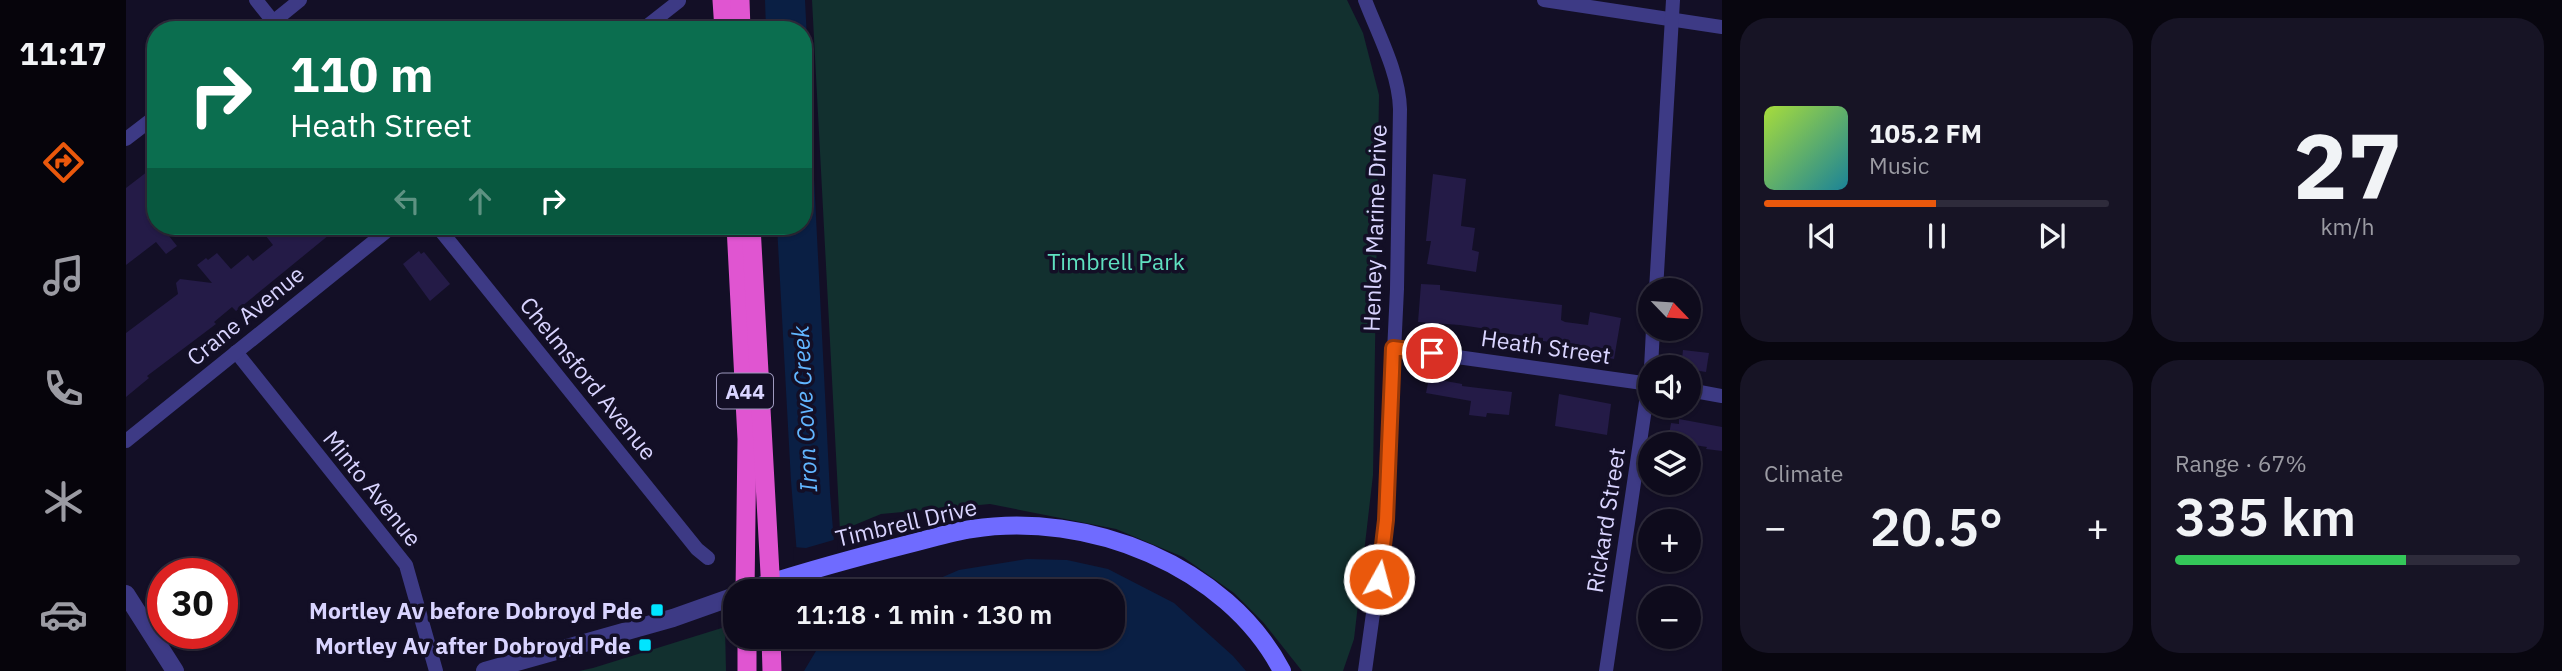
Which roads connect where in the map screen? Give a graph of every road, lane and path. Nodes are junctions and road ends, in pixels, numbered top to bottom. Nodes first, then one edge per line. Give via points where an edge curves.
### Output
1 (256, 0) edge
2 (300, 0) edge
3 (722, 0) edge
4 (740, 0) edge
5 (1365, 0) edge
6 (1544, 0) edge
7 (1673, 0) edge
8 (679, 1) edge
9 (1672, 19) junction
10 (268, 21) edge
11 (278, 21) edge
12 (653, 21) edge
13 (723, 21) edge
14 (741, 21) edge
15 (1722, 27) edge
16 (147, 123) edge
17 (126, 139) edge
18 (382, 235) edge
19 (444, 235) edge
20 (736, 235) edge
21 (752, 235) edge
22 (1657, 278) edge
23 (1393, 348) junction
24 (236, 352) junction
25 (1638, 379) edge
26 (1701, 392) edge
27 (1722, 396) edge
28 (1644, 418) edge
29 (126, 440) edge
30 (708, 558) dead end
31 (745, 579) edge
32 (777, 579) edge
33 (789, 579) edge
34 (126, 594) edge
35 (723, 600) edge
36 (747, 649) edge
37 (772, 649) edge
38 (175, 671) edge
39 (436, 671) edge
40 (485, 671) edge
41 (747, 671) edge
42 (772, 671) edge
43 (1282, 671) edge
44 (1365, 671) edge
45 (1606, 671) edge

1 - 10 street
2 - 11 street
3 - 13 highway
4 - 14 highway
5 - 23 street, Henley Marine Drive via 1399,93
6 - 9 street
7 - 9 street
8 - 12 street
9 - 15 street
9 - 22 street
16 - 17 street
18 - 24 street, Crane Avenue
19 - 30 street, Chelmsford Avenue
20 - 31 highway, A44 via 747,439
21 - 32 highway, A44
23 - 25 street, Heath Street
23 - 44 street, Henley Marine Drive via 1386,520
24 - 29 street, Crane Avenue
24 - 39 street, Minto Avenue via 406,565
26 - 27 street
28 - 45 street, Rickard Street
33 - 43 main road, Timbrell Drive via 972,529 1039,527 1106,539 1139,548 1203,583 1254,628
34 - 38 street
35 - 40 street
36 - 41 highway
37 - 42 highway

